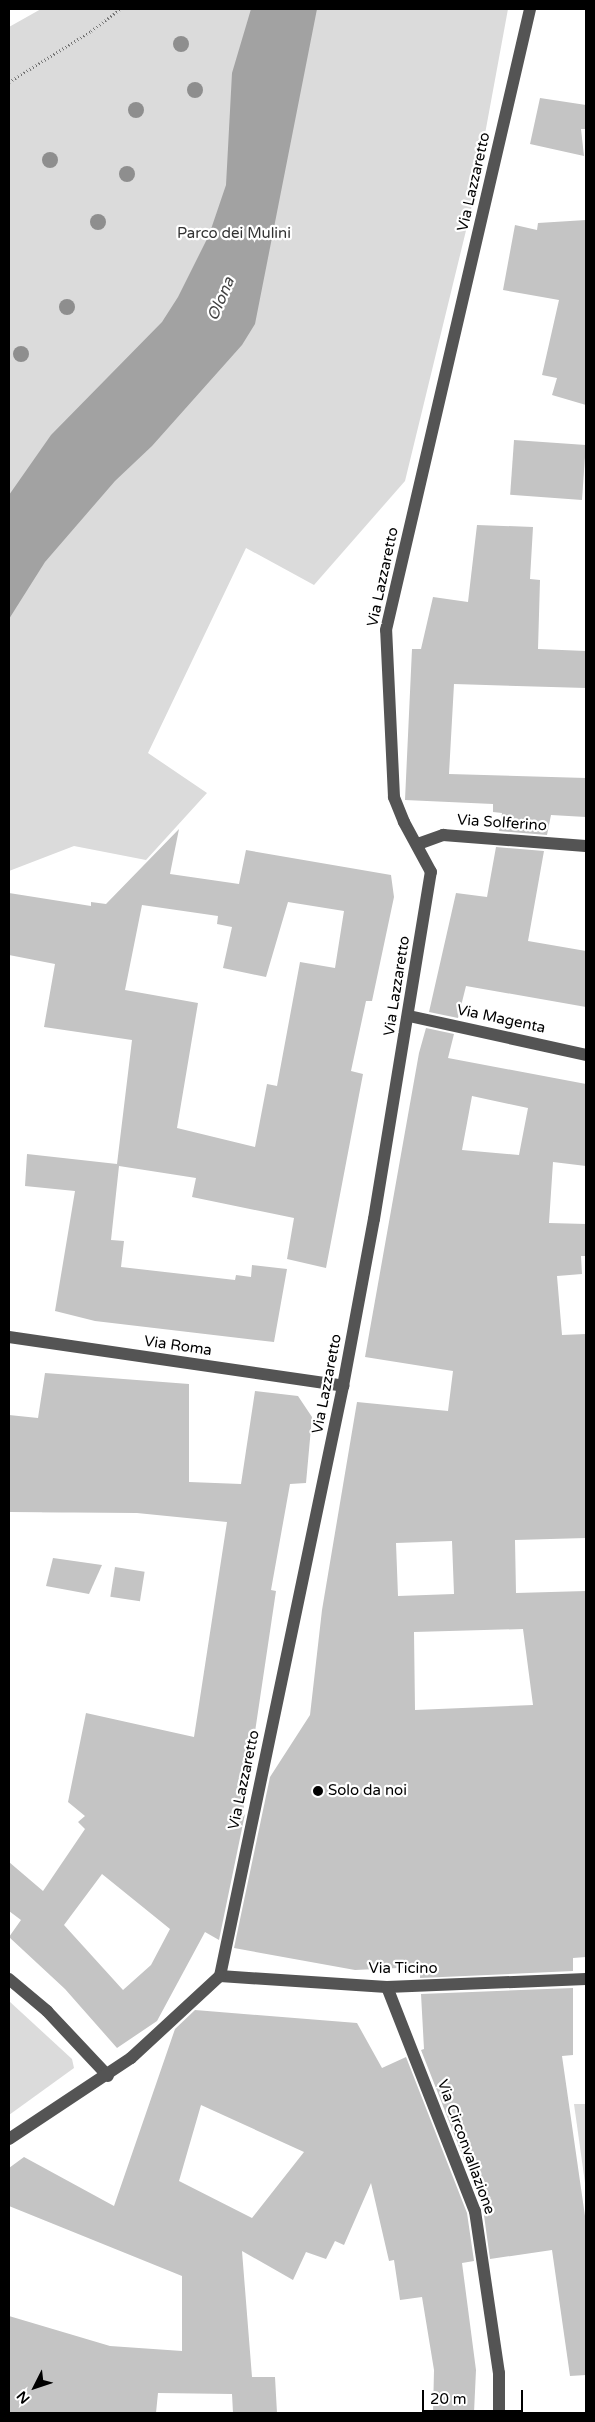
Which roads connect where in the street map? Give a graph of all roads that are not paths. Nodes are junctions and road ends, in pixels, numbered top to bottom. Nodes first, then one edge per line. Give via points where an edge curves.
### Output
1 (530, 9) edge
2 (418, 844) junction
3 (586, 846) edge
4 (409, 1016) junction
5 (586, 1055) edge
6 (9, 1337) edge
7 (343, 1386) junction
8 (220, 1976) junction
9 (9, 1979) edge
10 (586, 1979) edge
11 (387, 1987) junction
12 (108, 2076) junction
13 (9, 2139) edge
14 (499, 2413) edge

1 - 2 street, Via Lazzaretto via 386,630 394,797
2 - 3 street, Via Solferino via 443,835
2 - 4 street, Via Lazzaretto via 431,872
4 - 5 street, Via Magenta
4 - 7 street, Via Lazzaretto
6 - 7 street, Via Roma
7 - 8 street, Via Lazzaretto
8 - 11 street, Via Ticino
8 - 12 street
9 - 12 street via 47,2011
10 - 11 street, Via Ticino
11 - 14 street, Via Circonvallazione via 475,2211 499,2373
12 - 13 street

